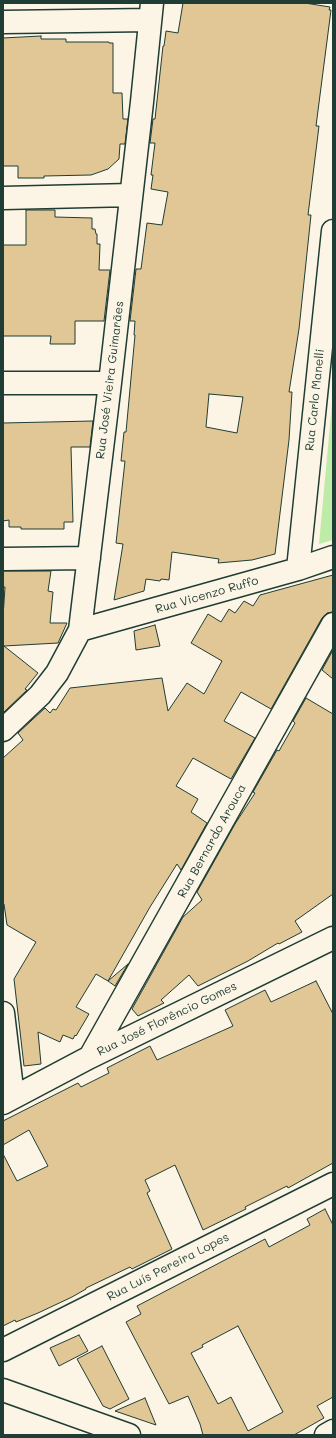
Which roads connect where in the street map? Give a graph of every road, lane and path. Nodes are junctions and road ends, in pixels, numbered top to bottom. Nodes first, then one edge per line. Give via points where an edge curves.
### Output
1 (151, 11) edge
2 (3, 22) edge
3 (131, 195) junction
4 (3, 198) edge
5 (333, 231) edge
6 (3, 383) edge
7 (110, 383) junction
8 (333, 557) edge
9 (3, 558) edge
10 (89, 558) junction
11 (298, 569) junction
12 (333, 624) edge
13 (80, 630) junction
14 (3, 730) edge
15 (333, 938) edge
16 (3, 1013) edge
17 (90, 1057) junction
18 (8, 1100) edge
19 (333, 1184) edge
20 (3, 1350) edge
21 (3, 1390) edge
22 (333, 1432) edge
23 (129, 1435) edge
24 (326, 1435) edge

1 - 2 street
1 - 3 street, Rua José Vieira Guimarães
3 - 4 street
3 - 7 street, Rua José Vieira Guimarães
5 - 11 street, Rua Carlo Manelli
6 - 7 street
7 - 10 street, Rua José Vieira Guimarães
8 - 11 street, Rua Vicenzo Ruffo
9 - 10 street
10 - 13 street, Rua José Vieira Guimarães
11 - 13 street, Rua Vicenzo Ruffo
12 - 17 street, Rua Bernardo Arouca
13 - 14 street, Rua José Vieira Guimarães via 57,673 40,695
15 - 17 street, Rua José Florêncio Gomes
16 - 18 street
17 - 18 street, Rua José Florêncio Gomes
19 - 20 street, Rua Luís Pereira Lopes
21 - 23 street
22 - 24 street

